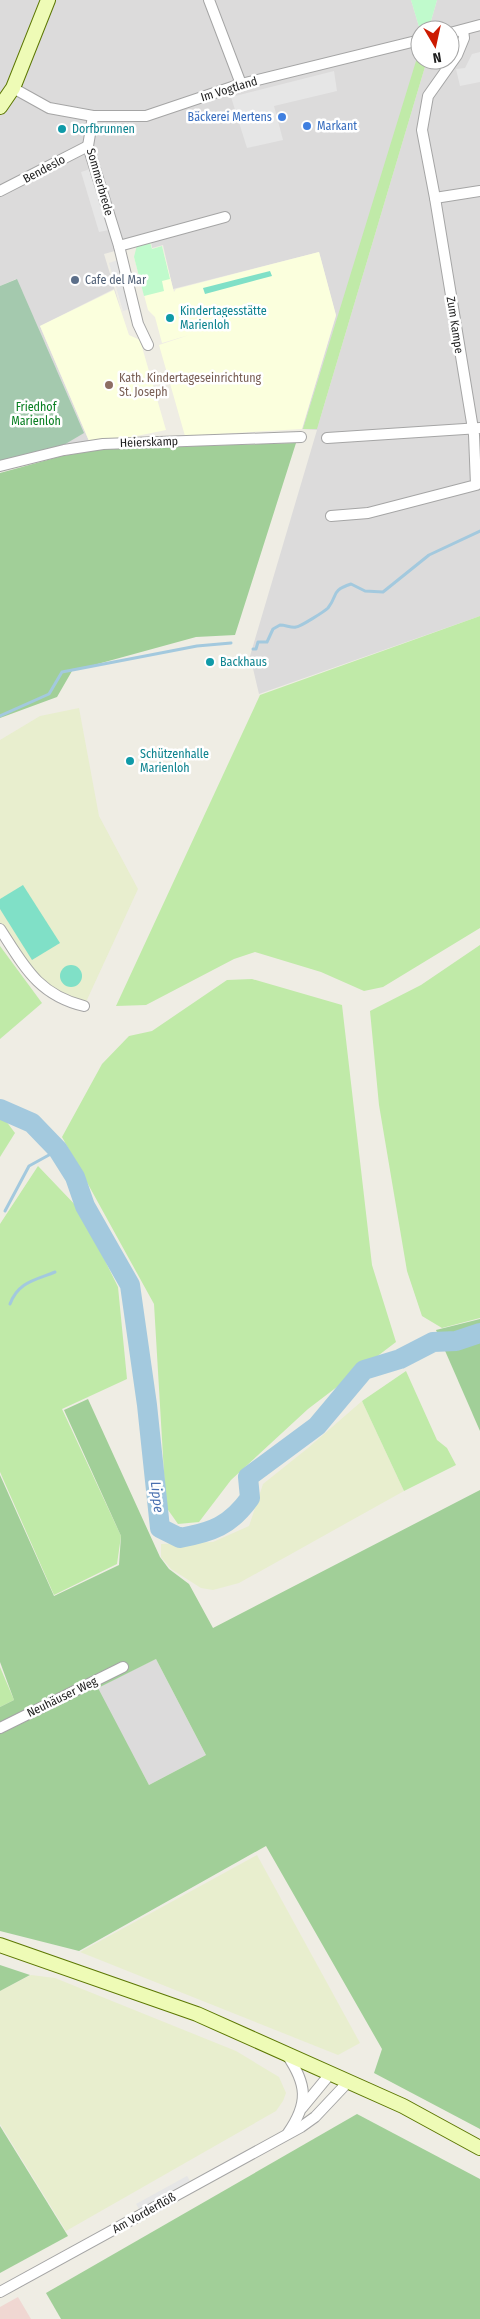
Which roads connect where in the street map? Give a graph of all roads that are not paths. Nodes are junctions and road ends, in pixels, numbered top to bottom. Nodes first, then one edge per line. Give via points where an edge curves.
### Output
1 (48, 0) edge
2 (209, 0) edge
3 (480, 26) edge
4 (463, 30) junction
5 (460, 31) edge
6 (410, 42) edge
7 (241, 84) junction
8 (13, 88) junction
9 (0, 107) edge
10 (93, 116) junction
11 (88, 146) junction
12 (0, 191) edge
13 (480, 191) edge
14 (435, 198) junction
15 (225, 217) dead end
16 (118, 246) junction
17 (148, 345) dead end
18 (476, 428) edge
19 (301, 437) dead end
20 (327, 438) dead end
21 (0, 466) edge
22 (331, 516) dead end
23 (0, 929) edge
24 (84, 1006) dead end
25 (123, 1667) dead end
26 (0, 1728) edge
27 (0, 1945) edge
28 (287, 2055) junction
29 (330, 2074) junction
30 (348, 2082) junction
31 (300, 2111) junction
32 (288, 2134) junction
33 (480, 2148) edge
34 (0, 2292) edge

1 - 8 main road
2 - 7 street
3 - 4 street
4 - 5 street
4 - 14 street, Zum Kampe via 464,38 456,55 425,104 422,130
6 - 7 street, Im Vogtland
7 - 10 street, Im Vogtland via 146,116
8 - 9 main road
8 - 10 street, Im Vogtland via 49,108
10 - 11 street, Sommerbrede
11 - 12 street, Bendeslo
11 - 16 street, Sommerbrede
13 - 14 street
14 - 18 street, Zum Kampe
15 - 16 street
16 - 17 street, Sommerbrede via 138,324
18 - 20 street
18 - 22 street, Zum Kampe via 476,485 368,513
19 - 21 street, Heierskamp via 103,444
23 - 24 street via 28,972 51,994
25 - 26 street, Neuhäuser Weg
27 - 28 main road via 197,2014
28 - 29 main road
28 - 31 street via 298,2072 304,2092
29 - 30 main road
29 - 31 street
30 - 32 street, Am Vorderflöß via 315,2117
30 - 33 main road via 423,2116
31 - 32 street
32 - 34 street, Am Vorderflöß

